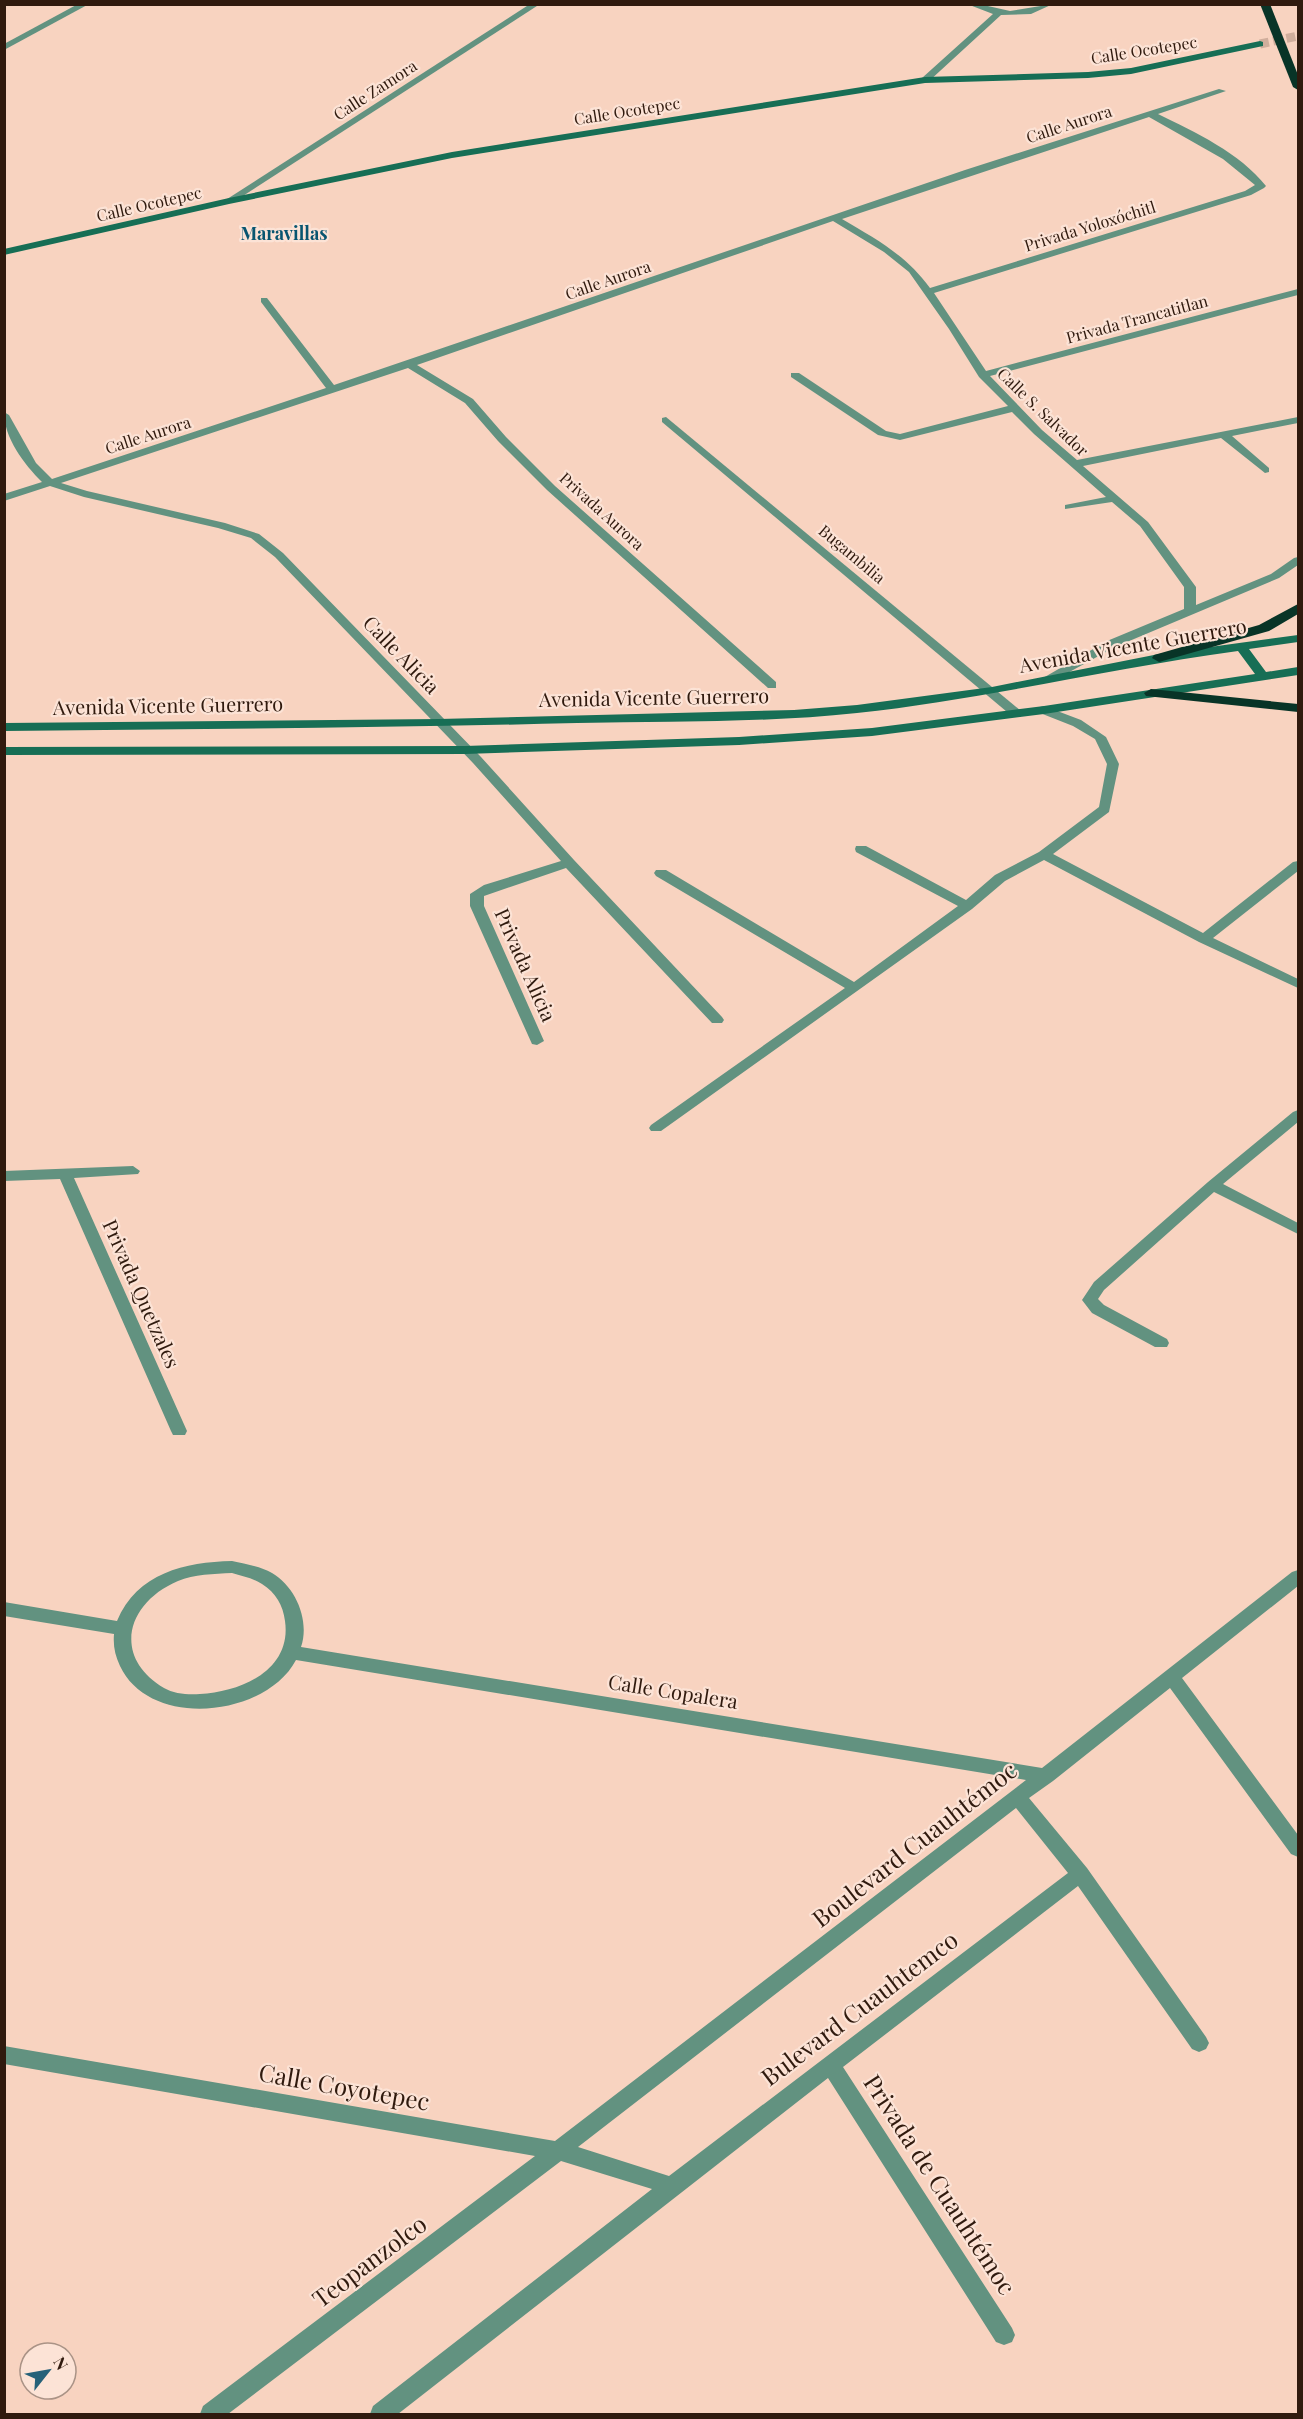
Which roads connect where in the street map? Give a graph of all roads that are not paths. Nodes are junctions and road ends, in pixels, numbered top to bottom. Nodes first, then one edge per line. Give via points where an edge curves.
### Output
1 (85, 4) edge
2 (536, 4) edge
3 (971, 4) edge
4 (1049, 4) edge
5 (1265, 4) edge
6 (999, 13) junction
7 (1260, 44) tunnel mouth
8 (4, 48) edge
9 (925, 80) junction
10 (1299, 87) edge
11 (1222, 91) dead end
12 (1150, 114) junction
13 (229, 201) junction
14 (834, 218) junction
15 (4, 252) edge
16 (927, 292) junction
17 (1299, 292) edge
18 (264, 300) dead end
19 (409, 364) junction
20 (795, 375) dead end
21 (983, 375) junction
22 (332, 389) junction
23 (1014, 408) junction
24 (4, 415) edge
25 (666, 420) dead end
26 (1299, 420) edge
27 (1224, 435) junction
28 (1075, 464) junction
29 (1265, 470) dead end
30 (50, 483) junction
31 (4, 498) edge
32 (1115, 498) junction
33 (1069, 507) dead end
34 (1299, 560) edge
35 (1299, 609) edge
36 (1190, 613) junction
37 (1299, 639) edge
38 (1241, 646) junction
39 (1159, 658) junction
40 (1299, 671) edge
41 (1263, 676) junction
42 (1049, 678) junction
43 (772, 685) dead end
44 (992, 691) junction
45 (1151, 693) junction
46 (1299, 708) edge
47 (1044, 710) junction
48 (1017, 714) junction
49 (439, 723) junction
50 (4, 727) edge
51 (465, 750) junction
52 (4, 751) edge
53 (861, 849) dead end
54 (1044, 855) junction
55 (569, 863) junction
56 (1299, 865) edge
57 (661, 873) dead end
58 (967, 906) junction
59 (1204, 939) junction
60 (1299, 984) edge
61 (854, 988) junction
62 (717, 1020) dead end
63 (537, 1041) dead end
64 (1299, 1115) edge
65 (656, 1128) dead end
66 (133, 1171) dead end
67 (65, 1174) junction
68 (4, 1176) edge
69 (1213, 1185) junction
70 (1299, 1229) edge
71 (1161, 1343) dead end
72 (179, 1431) dead end
73 (1299, 1577) edge
74 (4, 1610) edge
75 (122, 1629) junction
76 (292, 1652) junction
77 (1172, 1677) junction
78 (1047, 1776) junction
79 (1018, 1798) junction
80 (1299, 1849) edge
81 (1080, 1874) junction
82 (1198, 2043) dead end
83 (4, 2055) edge
84 (830, 2064) junction
85 (560, 2151) junction
86 (672, 2186) junction
87 (1004, 2335) dead end
88 (211, 2415) edge
89 (381, 2415) edge

1 - 8 street
2 - 13 street, Calle Zamora
3 - 6 street
4 - 6 street via 1031,12
5 - 10 highway
6 - 9 street
7 - 9 main road, Calle Ocotepec via 1088,75
9 - 13 main road, Calle Ocotepec via 452,155
11 - 12 street, Calle Aurora
12 - 14 street, Calle Aurora
12 - 16 street, Privada Yoloxóchitl via 1221,154 1261,186
13 - 15 main road, Calle Ocotepec
14 - 16 street, Calle S. Salvador via 887,250 912,270
14 - 19 street, Calle Aurora
16 - 21 street, Calle S. Salvador
17 - 21 street, Privada Trancatitlan
18 - 22 street
19 - 22 street, Calle Aurora
19 - 43 street, Privada Aurora via 470,400 551,488
20 - 23 street via 891,436
21 - 23 street, Calle S. Salvador
22 - 30 street, Calle Aurora
23 - 28 street, Calle S. Salvador
24 - 30 street, Calle Alicia via 31,465
25 - 44 street, Bugambilia
26 - 27 street
27 - 28 street
27 - 29 street
28 - 32 street, Calle S. Salvador
30 - 31 street, Calle Aurora
30 - 49 street, Calle Alicia via 255,536 279,555
32 - 33 street
32 - 36 street, Calle S. Salvador via 1144,524 1190,586
34 - 36 street via 1275,576
35 - 39 highway via 1264,628
36 - 42 street via 1111,644
37 - 38 main road, Avenida Vicente Guerrero
38 - 39 main road, Avenida Vicente Guerrero
38 - 41 main road
39 - 42 main road, Avenida Vicente Guerrero
40 - 41 main road
41 - 45 main road
42 - 44 main road, Avenida Vicente Guerrero
44 - 48 street, Bugambilia
44 - 49 main road, Avenida Vicente Guerrero via 857,710 783,715
45 - 46 highway
45 - 47 main road
47 - 48 main road
47 - 54 street via 1100,737 1113,764 1106,809
48 - 51 main road via 872,732 739,741
49 - 50 main road, Avenida Vicente Guerrero
49 - 51 street, Calle Alicia
51 - 52 main road
51 - 55 street, Calle Alicia
53 - 58 street
54 - 58 street via 1000,879
54 - 59 street
55 - 62 street, Calle Alicia
55 - 63 street, Privada Alicia via 477,894 477,906
56 - 59 street
57 - 61 street
58 - 61 street
59 - 60 street
61 - 65 street
64 - 69 street
66 - 67 street
67 - 68 street
67 - 72 street, Privada Quetzales
69 - 70 street
69 - 71 street via 1099,1286 1090,1300 1098,1309
73 - 77 street, Boulevard Cuauhtémoc
74 - 75 street
75 - 76 street via 121,1651 130,1672 147,1689 171,1700 199,1703 229,1699 270,1678
75 - 76 street via 136,1602 162,1581 196,1568 232,1567 265,1577 287,1596 297,1623
76 - 78 street, Calle Copalera
77 - 78 street, Boulevard Cuauhtémoc
77 - 80 street
78 - 79 street, Boulevard Cuauhtémoc
79 - 81 street
79 - 85 street, Boulevard Cuauhtémoc
81 - 82 street
81 - 84 street, Bulevard Cuauhtemco
83 - 85 street, Calle Coyotepec
84 - 86 street, Bulevard Cuauhtemco
84 - 87 street, Privada de Cuauhtémoc
85 - 86 street, Calle Coyotepec
85 - 88 street, Teopanzolco
86 - 89 street

